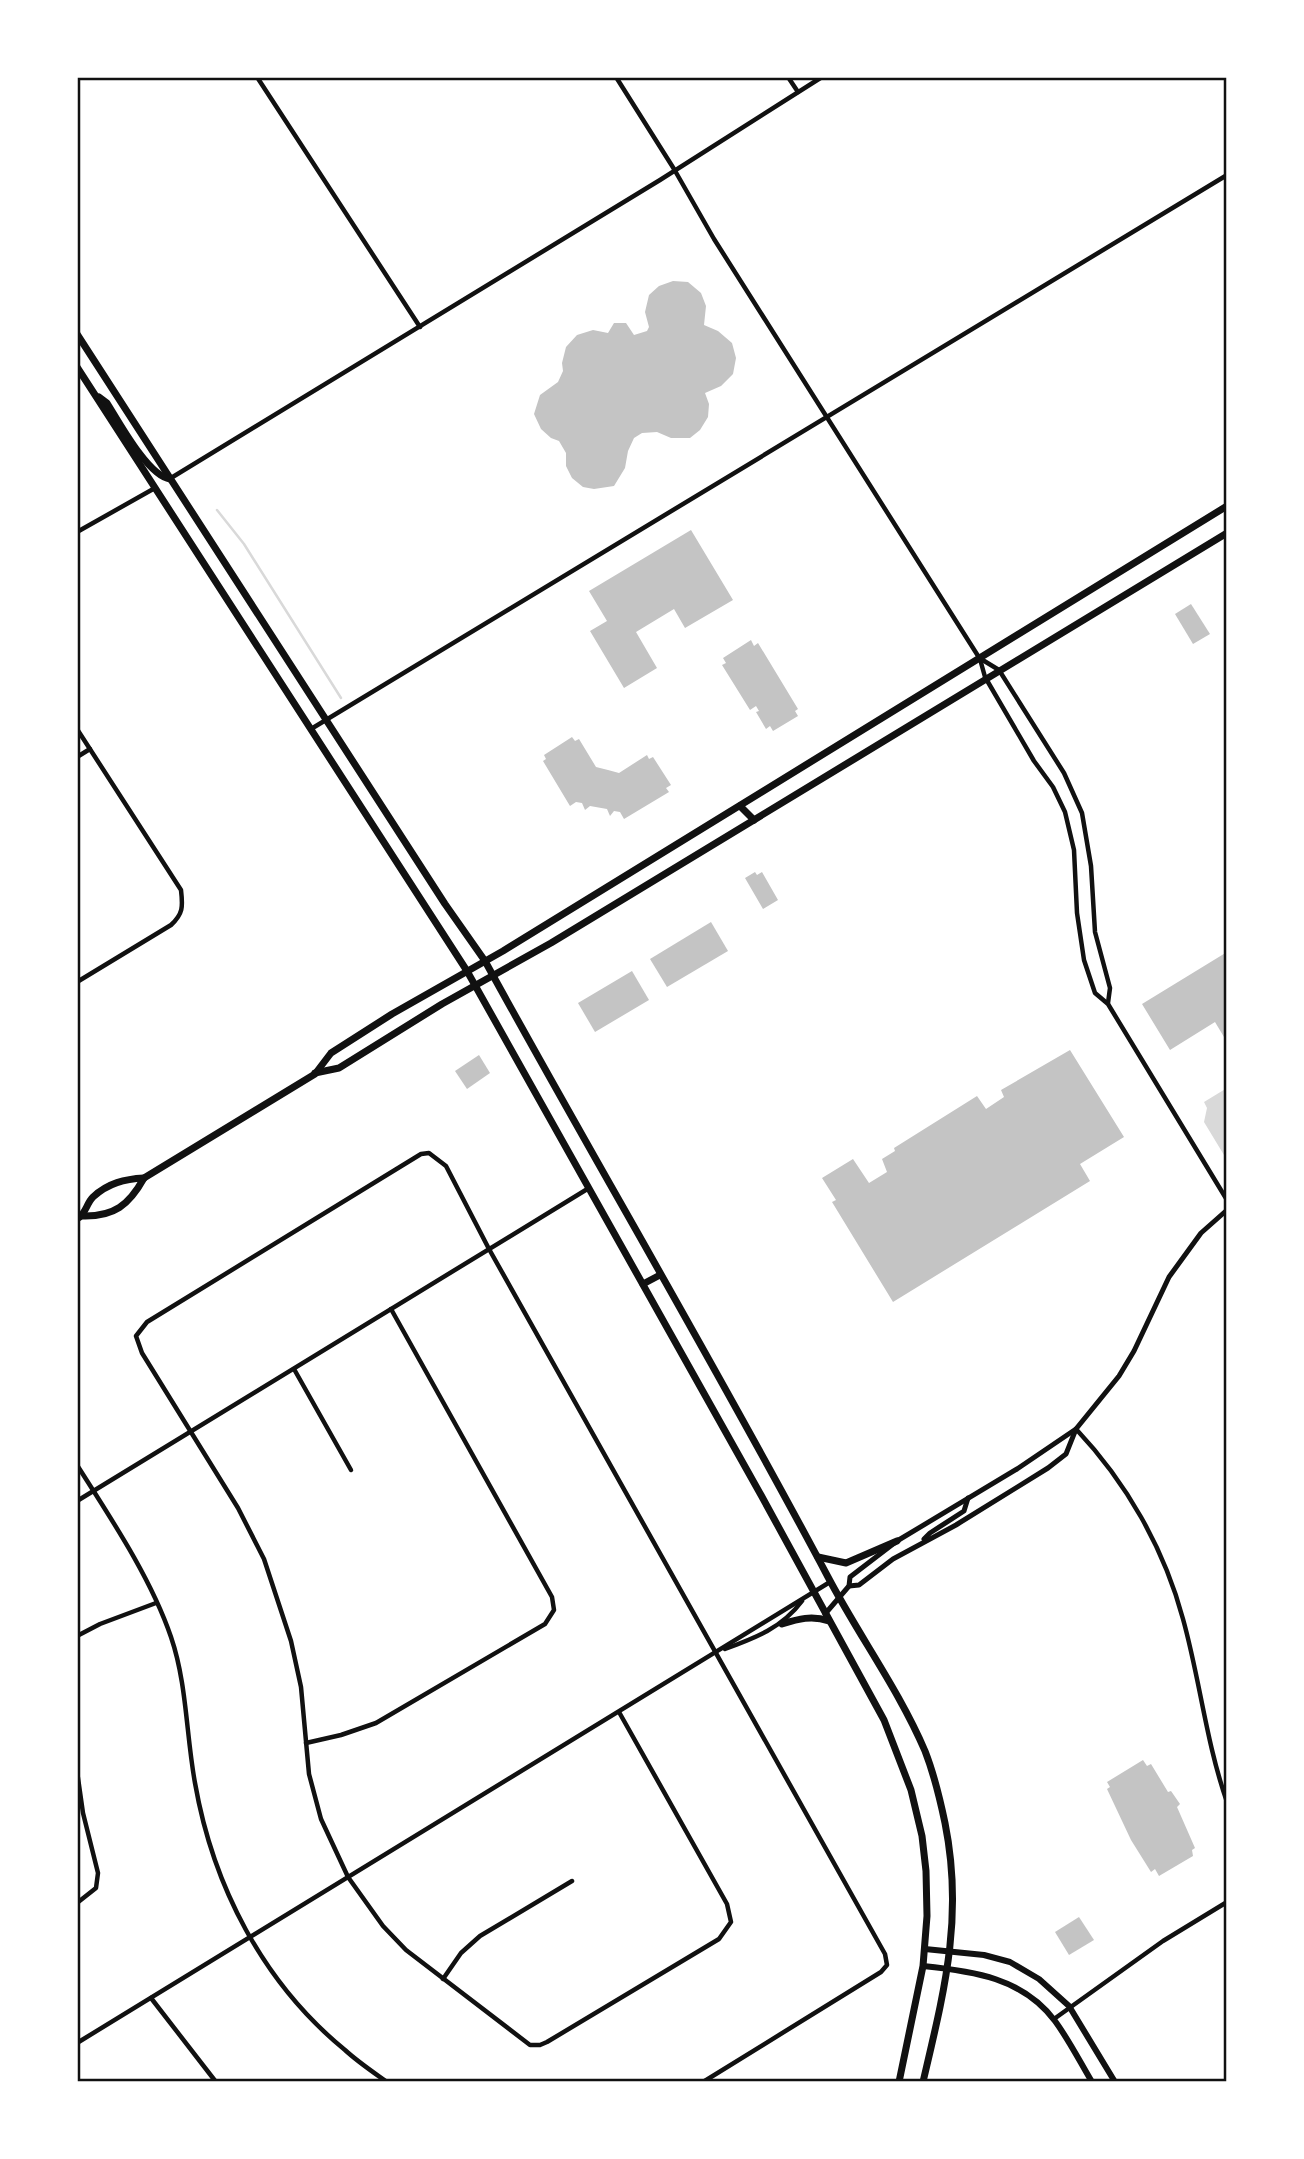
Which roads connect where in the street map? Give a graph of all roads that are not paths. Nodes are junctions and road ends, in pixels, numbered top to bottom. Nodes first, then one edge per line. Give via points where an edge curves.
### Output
1 (257, 77) edge
2 (617, 77) edge
3 (788, 77) edge
4 (822, 77) edge
5 (797, 92) junction
6 (674, 169) junction
7 (1227, 175) edge
8 (420, 327) junction
9 (77, 334) edge
10 (77, 367) edge
11 (94, 393) junction
12 (826, 418) junction
13 (170, 479) junction
14 (155, 488) junction
15 (1227, 506) edge
16 (77, 532) edge
17 (1227, 533) edge
18 (980, 659) junction
19 (999, 670) junction
20 (985, 677) junction
21 (327, 720) junction
22 (77, 729) edge
23 (311, 729) junction
24 (90, 749) junction
25 (349, 755) junction
26 (77, 757) edge
27 (333, 764) junction
28 (740, 806) junction
29 (754, 820) junction
30 (485, 961) junction
31 (467, 971) junction
32 (493, 975) junction
33 (77, 982) edge
34 (475, 985) junction
35 (1108, 1004) junction
36 (315, 1074) junction
37 (145, 1178) junction
38 (589, 1188) junction
39 (1227, 1200) edge
40 (1227, 1210) edge
41 (80, 1217) edge
42 (489, 1249) junction
43 (660, 1275) junction
44 (643, 1284) junction
45 (391, 1309) junction
46 (294, 1369) junction
47 (1076, 1429) junction
48 (192, 1431) junction
49 (77, 1465) edge
50 (351, 1470) dead end
51 (93, 1491) junction
52 (968, 1498) junction
53 (77, 1501) edge
54 (897, 1541) junction
55 (922, 1541) junction
56 (817, 1558) junction
57 (830, 1581) junction
58 (849, 1586) junction
59 (815, 1592) junction
60 (839, 1597) junction
61 (802, 1601) junction
62 (156, 1603) junction
63 (827, 1618) junction
64 (782, 1624) junction
65 (77, 1636) edge
66 (718, 1652) junction
67 (619, 1712) junction
68 (306, 1743) junction
69 (77, 1771) edge
70 (1227, 1802) edge
71 (348, 1877) junction
72 (572, 1881) dead end
73 (1227, 1902) edge
74 (77, 1903) edge
75 (249, 1937) junction
76 (925, 1949) junction
77 (950, 1951) junction
78 (923, 1966) junction
79 (949, 1969) junction
80 (443, 1979) junction
81 (150, 1998) junction
82 (1069, 2006) junction
83 (1054, 2019) junction
84 (77, 2043) edge
85 (216, 2082) edge
86 (387, 2082) edge
87 (704, 2082) edge
88 (899, 2082) edge
89 (923, 2082) edge
90 (1092, 2082) edge
91 (1115, 2082) edge

1 - 8 street
2 - 6 street
3 - 5 street
4 - 5 street
5 - 6 street
6 - 8 street
6 - 12 street
7 - 12 street
8 - 13 street
9 - 13 main road
10 - 11 main road
11 - 13 main road via 107,403 150,466
11 - 14 main road
12 - 18 street
12 - 21 street
13 - 21 main road
14 - 16 street
14 - 23 main road
15 - 18 main road
17 - 19 main road
18 - 19 street
18 - 20 street
18 - 28 main road
19 - 20 main road
19 - 35 street via 1063,773 1082,813 1095,932 1110,988
20 - 29 main road
20 - 35 street via 1065,812 1074,850 1084,960 1095,993
21 - 23 street
21 - 25 main road
22 - 24 street
23 - 27 main road
24 - 26 street
24 - 33 street via 181,890 183,908 171,925
25 - 27 main road
25 - 30 main road
27 - 31 main road
28 - 29 main road
28 - 30 main road
29 - 32 main road
30 - 31 main road
30 - 32 main road
31 - 34 main road
31 - 36 main road via 331,1053
32 - 34 main road
32 - 43 main road
34 - 36 main road via 339,1068
34 - 38 main road
35 - 39 street
36 - 37 main road
37 - 41 main road via 120,1180 92,1198
37 - 41 main road via 133,1198 103,1216
38 - 42 street
38 - 44 main road
40 - 47 street via 1201,1233 1169,1277 1119,1376
42 - 45 street
42 - 48 street via 446,1166 429,1153 421,1154 147,1322 136,1336 142,1353
42 - 66 street
43 - 44 main road
43 - 56 main road
44 - 59 main road
45 - 46 street
45 - 68 street via 552,1597 554,1610 545,1624 394,1713 356,1731
46 - 48 street
46 - 50 street
47 - 52 street
47 - 55 street via 1066,1454 1048,1468
47 - 70 street via 1132,1502 1168,1572 1184,1620 1209,1744
48 - 51 street
48 - 68 street via 238,1508 274,1585 292,1640
49 - 51 street
51 - 53 street
51 - 62 street
52 - 54 street
52 - 55 street via 964,1511
54 - 56 main road via 846,1563
54 - 58 street via 850,1577
55 - 58 street via 859,1585
56 - 57 main road
57 - 59 street
57 - 60 main road
58 - 60 street
59 - 61 street
59 - 63 main road
60 - 63 street
60 - 77 main road via 912,1723 936,1783 951,1865
61 - 64 street
61 - 66 street
62 - 65 street
62 - 75 street via 171,1637 184,1691 194,1779 209,1846
63 - 64 main road
63 - 76 main road via 884,1720 911,1790 926,1871
64 - 66 street
66 - 67 street
66 - 87 street via 882,1946 887,1965
67 - 71 street
67 - 80 street via 727,1904 731,1922 719,1939 540,2045 525,2043
68 - 71 street via 321,1819
69 - 74 street via 98,1873 96,1888
71 - 75 street
71 - 80 street via 406,1951
72 - 80 street via 480,1936
73 - 82 street
75 - 81 street
75 - 86 street via 320,2027
76 - 77 main road
76 - 78 main road
77 - 79 main road
77 - 82 main road via 1010,1962 1039,1979
78 - 79 main road
78 - 88 main road
79 - 83 main road via 1001,1979 1025,1992
79 - 89 main road
81 - 84 street
81 - 85 street
82 - 83 street
82 - 91 main road
83 - 90 main road

